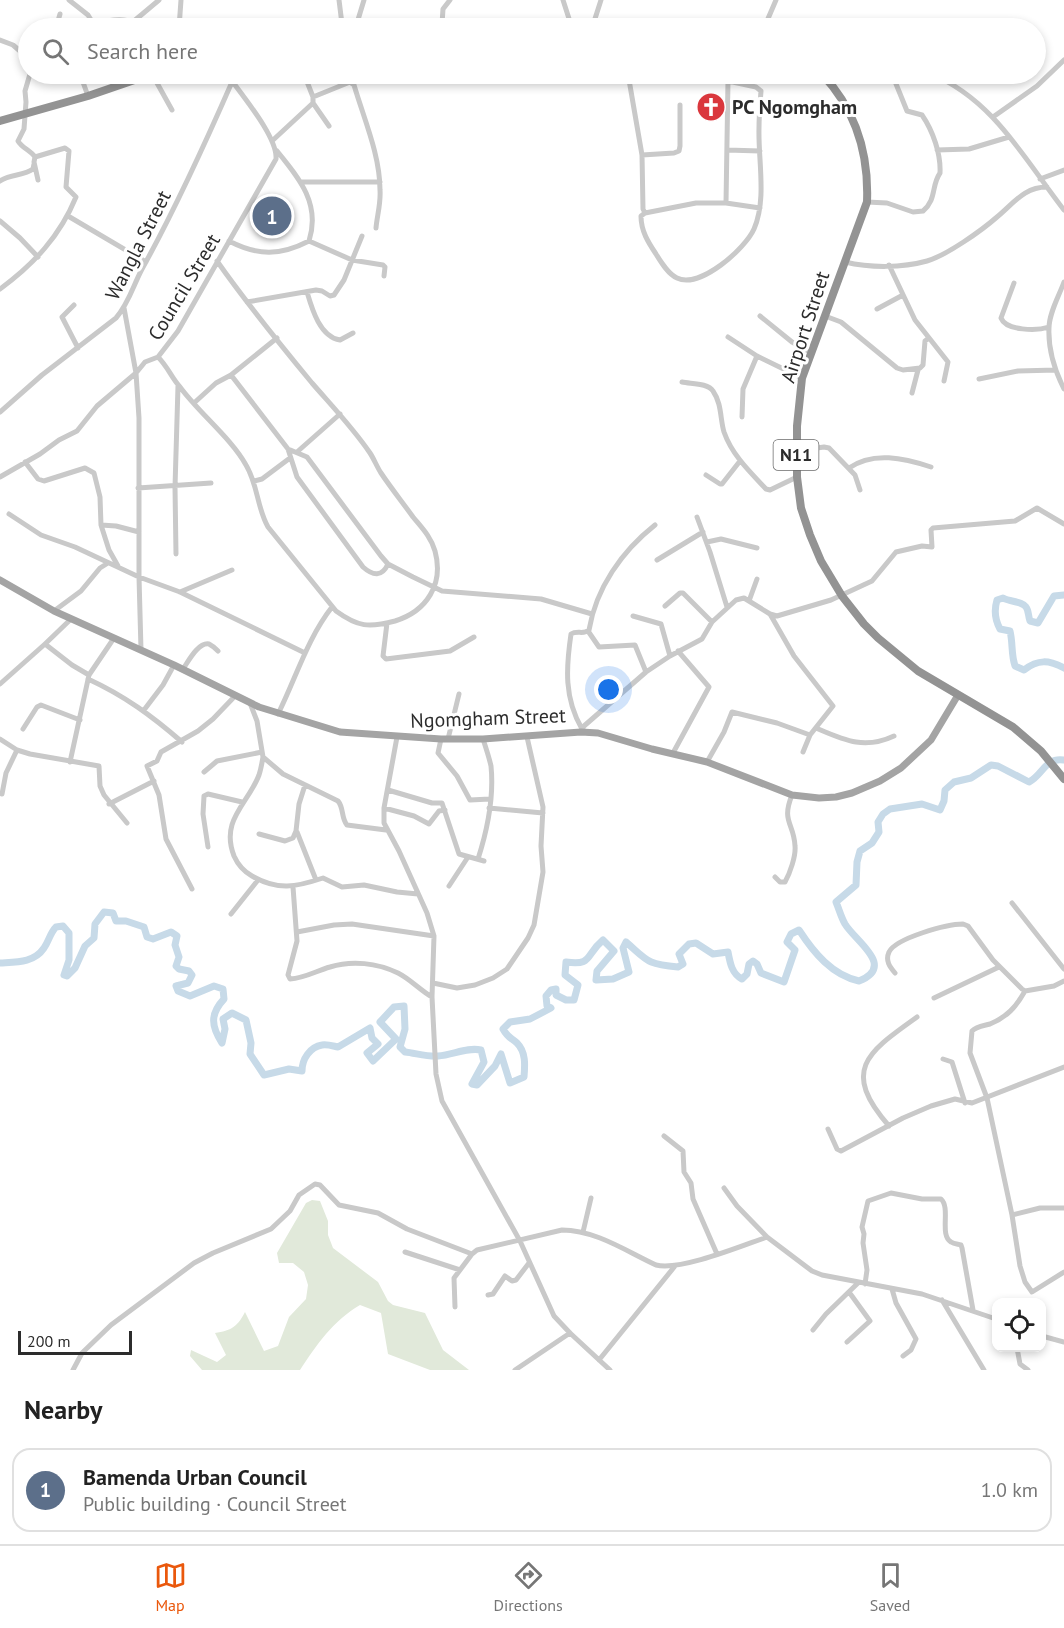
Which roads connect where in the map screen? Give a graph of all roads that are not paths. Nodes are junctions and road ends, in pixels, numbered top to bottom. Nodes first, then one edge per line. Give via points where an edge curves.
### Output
1 (69, 0) edge
2 (159, 0) edge
3 (181, 0) edge
4 (339, 0) edge
5 (364, 0) edge
6 (450, 0) edge
7 (562, 0) edge
8 (595, 0) edge
9 (601, 0) edge
10 (776, 0) edge
11 (598, 7) junction
12 (60, 14) dead end
13 (59, 18) edge
14 (90, 18) edge
15 (138, 18) edge
16 (180, 18) edge
17 (341, 18) edge
18 (359, 18) edge
19 (442, 18) edge
20 (568, 18) edge
21 (595, 18) edge
22 (768, 18) edge
23 (0, 40) edge
24 (18, 49) edge
25 (1064, 60) edge
26 (1046, 77) edge
27 (27, 84) edge
28 (84, 84) edge
29 (120, 84) edge
30 (158, 84) edge
31 (231, 84) edge
32 (233, 84) edge
33 (307, 84) edge
34 (346, 84) edge
35 (354, 84) edge
36 (630, 84) edge
37 (728, 84) edge
38 (742, 84) edge
39 (830, 84) edge
40 (896, 84) edge
41 (950, 84) edge
42 (1039, 84) edge
43 (114, 86) joint
44 (88, 96) junction
45 (313, 100) junction
46 (680, 105) dead end
47 (172, 110) dead end
48 (25, 116) junction
49 (993, 117) junction
50 (0, 121) edge
51 (329, 126) dead end
52 (1009, 137) junction
53 (272, 141) junction
54 (727, 150) junction
55 (937, 150) junction
56 (277, 151) junction
57 (760, 151) junction
58 (642, 155) junction
59 (34, 159) junction
60 (1064, 170) edge
61 (1041, 179) junction
62 (38, 180) dead end
63 (0, 181) edge
64 (302, 182) junction
65 (380, 182) junction
66 (1047, 187) junction
67 (867, 202) junction
68 (726, 203) junction
69 (760, 207) junction
70 (1064, 210) edge
71 (645, 213) junction
72 (68, 216) junction
73 (0, 221) edge
74 (376, 228) dead end
75 (362, 236) dead end
76 (229, 241) junction
77 (309, 241) junction
78 (38, 257) junction
79 (352, 260) junction
80 (217, 261) junction
81 (146, 262) junction
82 (845, 262) junction
83 (889, 266) junction
84 (384, 276) dead end
85 (1064, 282) edge
86 (1014, 283) dead end
87 (0, 289) edge
88 (307, 292) junction
89 (903, 295) junction
90 (247, 302) junction
91 (74, 306) dead end
92 (124, 308) junction
93 (877, 309) dead end
94 (760, 316) dead end
95 (825, 316) junction
96 (1048, 327) junction
97 (353, 333) dead end
98 (728, 337) dead end
99 (277, 338) junction
100 (929, 338) junction
101 (78, 348) junction
102 (810, 352) junction
103 (757, 356) junction
104 (158, 357) junction
105 (918, 370) junction
106 (1056, 370) junction
107 (136, 373) junction
108 (231, 375) junction
109 (802, 378) junction
110 (979, 379) dead end
111 (944, 381) dead end
112 (682, 382) dead end
113 (178, 386) junction
114 (1064, 388) edge
115 (912, 393) dead end
116 (194, 403) junction
117 (0, 412) edge
118 (340, 414) junction
119 (742, 417) dead end
120 (288, 449) junction
121 (796, 451) junction
122 (297, 452) junction
123 (290, 458) junction
124 (740, 461) junction
125 (25, 462) junction
126 (930, 467) dead end
127 (849, 468) junction
128 (706, 475) dead end
129 (0, 477) edge
130 (797, 477) junction
131 (254, 481) junction
132 (211, 483) dead end
133 (175, 487) junction
134 (138, 488) junction
135 (860, 490) dead end
136 (9, 514) dead end
137 (697, 517) dead end
138 (1064, 524) edge
139 (101, 525) junction
140 (655, 525) dead end
141 (139, 532) junction
142 (703, 532) junction
143 (707, 542) junction
144 (757, 548) dead end
145 (176, 554) dead end
146 (100, 560) junction
147 (657, 560) dead end
148 (108, 563) junction
149 (388, 564) junction
150 (119, 567) junction
151 (100, 568) junction
152 (232, 570) dead end
153 (139, 577) junction
154 (757, 579) dead end
155 (0, 580) edge
156 (433, 588) junction
157 (180, 592) junction
158 (842, 596) junction
159 (749, 600) junction
160 (665, 606) dead end
161 (332, 607) junction
162 (727, 607) junction
163 (54, 611) junction
164 (592, 614) junction
165 (770, 615) junction
166 (633, 616) dead end
167 (71, 619) junction
168 (712, 622) junction
169 (387, 623) junction
170 (588, 631) junction
171 (141, 637) junction
172 (474, 637) dead end
173 (114, 638) junction
174 (45, 644) junction
175 (132, 646) junction
176 (141, 650) junction
177 (218, 651) dead end
178 (678, 651) junction
179 (305, 653) junction
180 (670, 656) junction
181 (174, 665) junction
182 (183, 669) junction
183 (646, 672) junction
184 (89, 677) junction
185 (0, 684) edge
186 (459, 693) dead end
187 (236, 695) junction
188 (958, 695) junction
189 (144, 710) junction
190 (257, 710) junction
191 (279, 714) junction
192 (80, 720) junction
193 (816, 728) junction
194 (23, 729) dead end
195 (582, 730) junction
196 (810, 735) junction
197 (526, 736) junction
198 (894, 736) dead end
199 (397, 737) junction
200 (0, 739) edge
201 (445, 739) junction
202 (483, 739) junction
203 (182, 742) junction
204 (17, 750) junction
205 (803, 752) dead end
206 (673, 753) junction
207 (262, 754) junction
208 (70, 762) junction
209 (707, 762) junction
210 (204, 772) dead end
211 (1064, 779) edge
212 (154, 781) junction
213 (305, 785) junction
214 (388, 790) junction
215 (2, 794) dead end
216 (792, 795) junction
217 (490, 799) junction
218 (242, 802) junction
219 (109, 804) junction
220 (384, 808) junction
221 (489, 808) junction
222 (445, 810) junction
223 (543, 813) junction
224 (126, 823) dead end
225 (386, 830) junction
226 (296, 831) junction
227 (260, 834) dead end
228 (208, 847) dead end
229 (468, 857) junction
230 (775, 877) dead end
231 (258, 880) junction
232 (316, 880) junction
233 (449, 886) dead end
234 (293, 887) junction
235 (192, 889) dead end
236 (418, 894) junction
237 (1012, 903) dead end
238 (231, 914) dead end
239 (297, 932) junction
240 (434, 936) junction
241 (999, 967) junction
242 (1064, 969) edge
243 (895, 973) dead end
244 (1064, 981) edge
245 (432, 983) junction
246 (1025, 991) junction
247 (432, 998) junction
248 (934, 998) dead end
249 (917, 1017) dead end
250 (943, 1059) dead end
251 (1064, 1067) edge
252 (987, 1098) junction
253 (965, 1103) junction
254 (889, 1126) junction
255 (828, 1130) dead end
256 (664, 1136) dead end
257 (724, 1188) dead end
258 (591, 1198) dead end
259 (1064, 1208) edge
260 (1012, 1215) junction
261 (583, 1232) junction
262 (767, 1237) junction
263 (520, 1241) junction
264 (405, 1252) dead end
265 (472, 1254) junction
266 (717, 1254) junction
267 (529, 1263) junction
268 (675, 1266) junction
269 (460, 1270) junction
270 (1064, 1272) edge
271 (862, 1284) junction
272 (892, 1289) junction
273 (849, 1292) junction
274 (488, 1295) dead end
275 (942, 1300) junction
276 (455, 1307) dead end
277 (974, 1310) junction
278 (992, 1317) edge
279 (813, 1330) dead end
280 (570, 1333) junction
281 (1046, 1337) edge
282 (847, 1342) dead end
283 (1064, 1342) edge
284 (1018, 1352) edge
285 (903, 1356) dead end
286 (599, 1360) junction
287 (73, 1370) edge
288 (515, 1370) edge
289 (610, 1370) edge
290 (984, 1370) edge
291 (1029, 1370) edge

1 - 14 street
2 - 15 street
3 - 16 street
4 - 17 street
5 - 18 street
6 - 19 street
7 - 20 street
8 - 11 street
9 - 11 street
10 - 22 street
11 - 21 street
12 - 13 street
23 - 24 street
25 - 26 street
27 - 48 street
28 - 44 street
29 - 43 highway
30 - 47 street
31 - 81 street, Wangla Street
32 - 53 street
33 - 45 street
34 - 45 street
35 - 65 street
36 - 58 street
37 - 54 street
38 - 57 street via 761,91
39 - 67 highway, Airport Street / N11 via 844,100 858,131 866,161
40 - 55 street via 907,111 924,117
41 - 49 street via 968,94
42 - 49 street
43 - 44 highway
44 - 48 highway
45 - 51 street
45 - 53 street
46 - 58 street via 679,151
48 - 50 highway
48 - 59 street via 18,141
49 - 52 street
52 - 55 street via 969,149
52 - 61 street
53 - 56 street
54 - 57 street
54 - 68 street
55 - 67 street via 940,173 932,201 923,211
56 - 64 street
56 - 76 street, Council Street via 272,167
57 - 69 street
58 - 71 street
59 - 62 street
59 - 63 street via 30,171
59 - 72 street via 65,148 69,151 66,187 76,197
60 - 61 street
61 - 66 street
64 - 65 street
64 - 77 street via 313,216
65 - 74 street
66 - 70 street
66 - 83 street via 1028,190 996,219 944,253 929,260
67 - 82 highway, Airport Street / N11
68 - 69 street
68 - 71 street
69 - 71 street via 753,230 738,252 709,273 687,280 676,278 651,247 641,228 641,216
72 - 78 street
72 - 81 street
73 - 78 street
75 - 79 street
76 - 77 street via 242,248 282,252
76 - 80 street, Council Street
77 - 79 street
78 - 87 street
79 - 84 street via 383,265
79 - 88 street via 334,295 319,290
80 - 90 street
80 - 104 street, Council Street via 178,331
81 - 92 street, Wangla Street
82 - 83 street
82 - 95 highway, Airport Street / N11
83 - 89 street
85 - 96 street
86 - 96 street via 1000,318 1002,322 1025,328
88 - 90 street
88 - 97 street via 315,316 334,339
89 - 93 street
89 - 100 street
90 - 99 street
91 - 101 street via 63,317
92 - 101 street, Wangla Street
92 - 107 street
94 - 102 street
95 - 102 highway, Airport Street / N11
95 - 105 street via 841,322 897,368
96 - 106 street
98 - 103 street
99 - 108 street
99 - 118 street
100 - 105 street via 925,341 923,365
100 - 111 street via 948,362
101 - 117 street, Wangla Street
102 - 109 highway, Airport Street / N11
103 - 109 street
103 - 119 street via 743,389
104 - 107 street, Council Street via 145,362
104 - 113 street
105 - 115 street
106 - 110 street via 1018,371
106 - 114 street
107 - 125 street, Council Street via 97,406 77,431
107 - 134 street
108 - 116 street
108 - 120 street
109 - 121 highway, Airport Street / N11
112 - 124 street via 706,386 714,392 721,407 723,430
113 - 116 street
113 - 133 street
116 - 131 street via 246,464
118 - 122 street
118 - 156 street via 428,534 438,566
120 - 122 street
120 - 123 street
121 - 127 street via 826,447
121 - 130 highway, Airport Street / N11
122 - 149 street via 307,457 323,476
123 - 131 street
123 - 149 street via 297,477 363,567 379,574
124 - 128 street via 722,484
124 - 130 street via 768,490
125 - 129 street, Council Street
125 - 139 street via 44,481 85,468 94,473
126 - 127 street via 890,458 863,460
127 - 135 street
130 - 158 highway, Airport Street / N11 via 810,535
131 - 161 street via 268,526
132 - 133 street
133 - 134 street
133 - 145 street
134 - 141 street
136 - 146 street via 34,532
137 - 142 street
138 - 158 street via 1037,508 1015,521 933,528 932,547 896,552 872,581
139 - 141 street
139 - 150 street
140 - 164 street via 612,570
141 - 153 street
142 - 143 street
142 - 147 street
143 - 144 street via 721,538
143 - 162 street
146 - 148 street
146 - 151 street
148 - 150 street
148 - 151 street
149 - 156 street
150 - 153 street
151 - 163 street via 81,591
152 - 157 street
153 - 157 street
153 - 171 street
154 - 159 street
155 - 163 main road, Ngomgham Street
156 - 164 street via 541,599
156 - 169 street via 424,605
157 - 179 street
158 - 165 street
158 - 188 highway, Airport Street / N11 via 893,651
159 - 162 street via 739,598
159 - 165 street
160 - 168 street via 683,593
161 - 169 street via 361,625
161 - 179 street
162 - 168 street
163 - 167 main road, Ngomgham Street
164 - 170 street
165 - 193 street via 794,656 833,704
166 - 180 street via 662,624
167 - 173 main road, Ngomgham Street
167 - 174 street
168 - 178 street via 702,639
169 - 172 street via 383,656 386,658 450,651
170 - 183 street via 599,647 635,645
170 - 195 street via 571,634 567,664 569,699
171 - 175 street
171 - 176 street
173 - 175 main road, Ngomgham Street
173 - 184 street
174 - 184 street
174 - 185 street
175 - 176 main road, Ngomgham Street
176 - 181 main road, Ngomgham Street
177 - 182 street via 205,645
178 - 180 street
178 - 206 street via 709,687
179 - 191 street
180 - 183 street
181 - 182 main road, Ngomgham Street
181 - 189 street
182 - 187 main road, Ngomgham Street
183 - 195 street
184 - 189 street
184 - 192 street
186 - 201 street
187 - 190 main road, Ngomgham Street
187 - 203 street via 213,719
188 - 211 highway, Airport Street / N11 via 1004,720 1041,751
188 - 216 main road, Ngomgham Street via 931,740 901,768 836,797
189 - 203 street
190 - 191 main road, Ngomgham Street
190 - 207 street
191 - 199 main road, Ngomgham Street via 340,732
192 - 194 street via 41,705
192 - 208 street
193 - 196 street
193 - 198 street via 857,743 879,743
195 - 197 main road, Ngomgham Street
195 - 206 main road, Ngomgham Street
196 - 205 street
196 - 209 street via 732,712
197 - 202 main road, Ngomgham Street
197 - 223 street
199 - 201 main road, Ngomgham Street
199 - 214 street
200 - 204 street
201 - 202 main road, Ngomgham Street
201 - 217 street via 438,753 470,800
202 - 217 street via 491,767
203 - 212 street via 161,752 147,766
204 - 208 street
204 - 215 street
206 - 209 main road, Ngomgham Street
207 - 210 street via 217,761
207 - 213 street via 284,774
207 - 218 street via 259,775
208 - 219 street via 99,766 100,786
209 - 216 main road, Ngomgham Street
212 - 219 street
212 - 235 street via 166,839
213 - 225 street via 338,801 347,825
213 - 226 street
214 - 220 street
214 - 222 street via 442,803
216 - 230 street via 787,818 795,850 785,882
217 - 221 street
218 - 228 street via 206,794 203,814
218 - 231 street via 232,826 232,850 243,871
219 - 224 street
220 - 222 street via 429,824 439,811
220 - 225 street
221 - 223 street
221 - 229 street via 481,860
222 - 229 street via 458,852
223 - 245 street via 543,872 534,926 528,938 507,969 493,978 457,988
225 - 236 street
226 - 227 street via 285,842
226 - 232 street
229 - 233 street
231 - 234 street
231 - 238 street
232 - 234 street
232 - 236 street via 325,878 342,887 364,885
234 - 239 street
236 - 240 street
237 - 242 street
239 - 240 street via 352,924
239 - 247 street via 290,979 330,966 365,963 399,974
240 - 245 street
241 - 243 street via 968,926 957,924 912,936 892,948 887,958
241 - 246 street
241 - 248 street
244 - 246 street
245 - 247 street
246 - 252 street via 1010,1013 972,1031 970,1053
247 - 263 street via 442,1101
249 - 254 street via 874,1050 864,1069 862,1078 868,1097
250 - 253 street via 952,1062
251 - 252 street
252 - 253 street
252 - 260 street
253 - 254 street via 959,1099 945,1101
254 - 255 street via 841,1151
256 - 266 street via 683,1151 684,1172
257 - 262 street
258 - 261 street
259 - 260 street via 1040,1208
260 - 270 street via 1020,1266 1031,1291
261 - 263 street via 562,1230
261 - 268 street via 656,1265
262 - 266 street
262 - 271 street via 812,1271
263 - 265 street
263 - 267 street
264 - 269 street
265 - 269 street
265 - 287 street via 378,1213 339,1205 315,1184 300,1195 271,1229 194,1263 111,1325 82,1353
266 - 268 street
267 - 274 street via 516,1280 505,1276 494,1294
267 - 280 street via 554,1316
268 - 286 street
269 - 276 street via 453,1281
271 - 272 street
271 - 273 street
271 - 277 street via 867,1270 862,1227 868,1201 891,1193 941,1199 945,1204 948,1238 962,1248
272 - 275 street
272 - 285 street via 916,1339
273 - 279 street
273 - 282 street via 870,1321
275 - 277 street
275 - 290 street
277 - 278 street
280 - 286 street
280 - 288 street
281 - 283 street
284 - 291 street via 1020,1364
286 - 289 street

